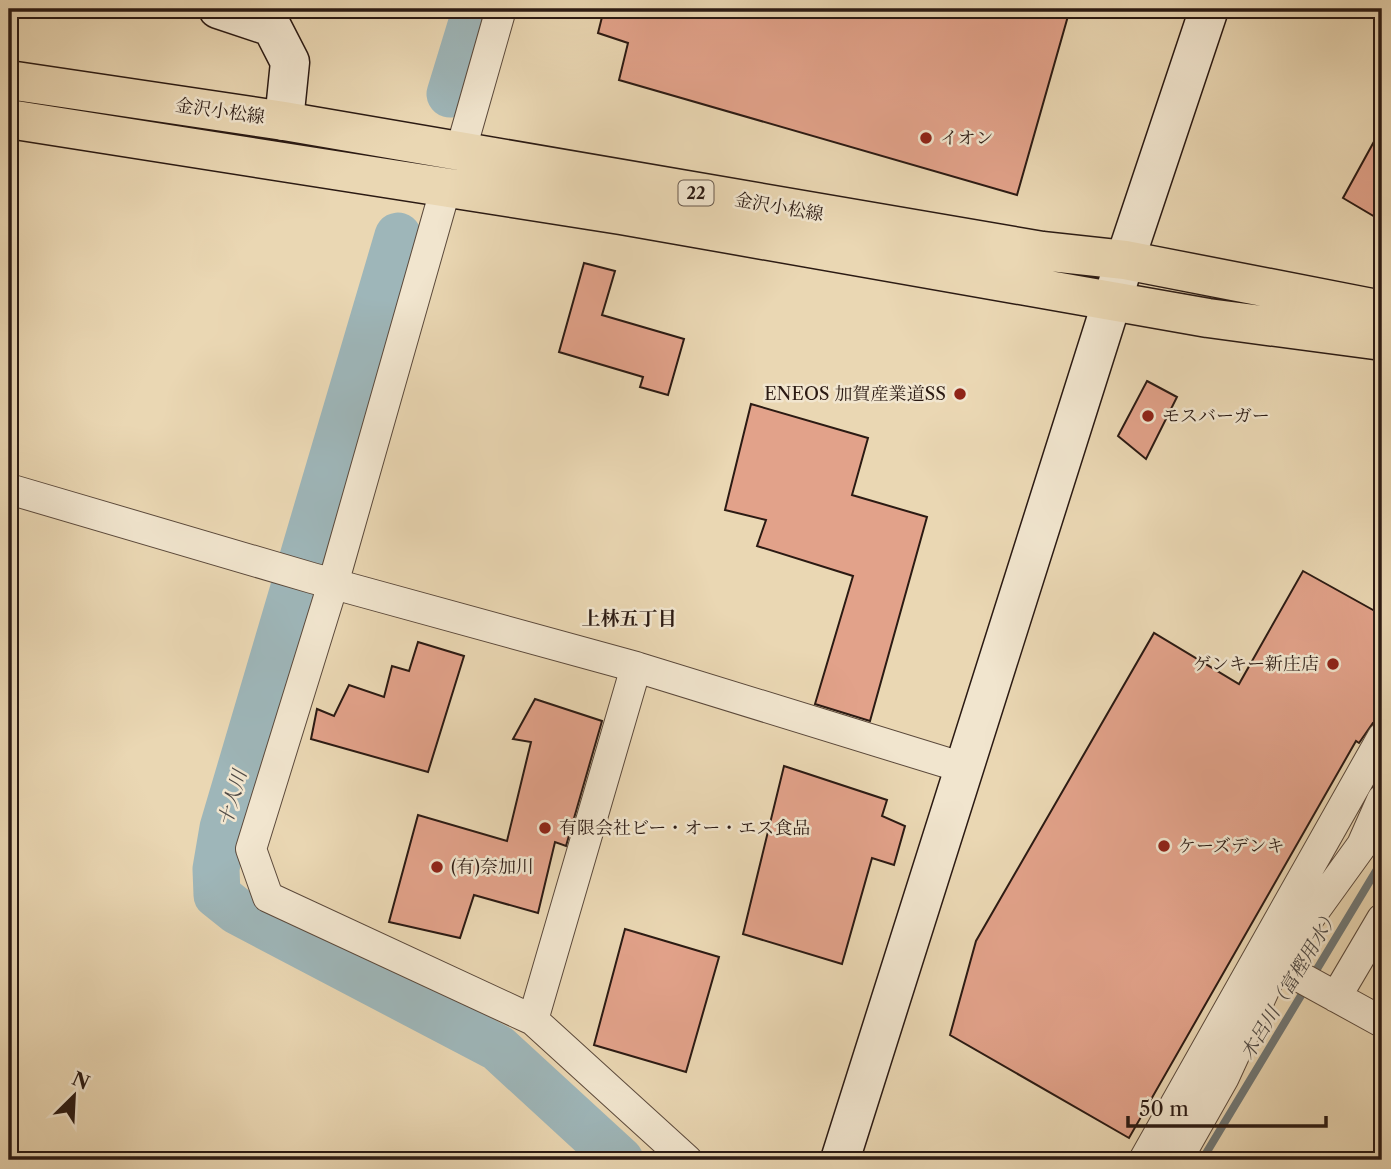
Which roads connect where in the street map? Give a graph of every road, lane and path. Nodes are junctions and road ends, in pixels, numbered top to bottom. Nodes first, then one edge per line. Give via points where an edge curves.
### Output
1 (218, 9) edge
2 (501, 9) edge
3 (1209, 9) edge
4 (274, 18) edge
5 (9, 80) edge
6 (9, 119) edge
7 (284, 121) junction
8 (453, 170) junction
9 (1125, 260) junction
10 (1114, 302) junction
11 (1382, 310) edge
12 (1382, 341) edge
13 (9, 489) edge
14 (323, 581) junction
15 (636, 667) junction
16 (1382, 738) edge
17 (964, 768) junction
18 (1382, 800) edge
19 (1382, 919) edge
20 (1275, 964) junction
21 (1327, 992) junction
22 (533, 1020) junction
23 (1382, 1023) edge
24 (687, 1160) edge
25 (840, 1160) edge
26 (1144, 1160) edge
27 (1177, 1160) edge

1 - 4 street
2 - 8 street
3 - 9 street
4 - 7 street via 290,62
5 - 7 main road, 金沢小松線 / 22
6 - 8 main road, 金沢小松線 / 22
7 - 8 main road, 金沢小松線 / 22
8 - 9 main road, 金沢小松線 / 22
8 - 10 main road, 金沢小松線 / 22
8 - 14 street
9 - 10 street
9 - 11 main road, 金沢小松線 / 22
10 - 12 main road, 金沢小松線 / 22
10 - 17 street
13 - 14 street
14 - 15 street
14 - 22 street via 251,849 268,897
15 - 17 street
15 - 22 street
16 - 20 street
17 - 25 street
18 - 20 street via 1362,845
19 - 21 street
20 - 21 street
20 - 26 street
20 - 27 street via 1224,1077
21 - 23 street
22 - 24 street

